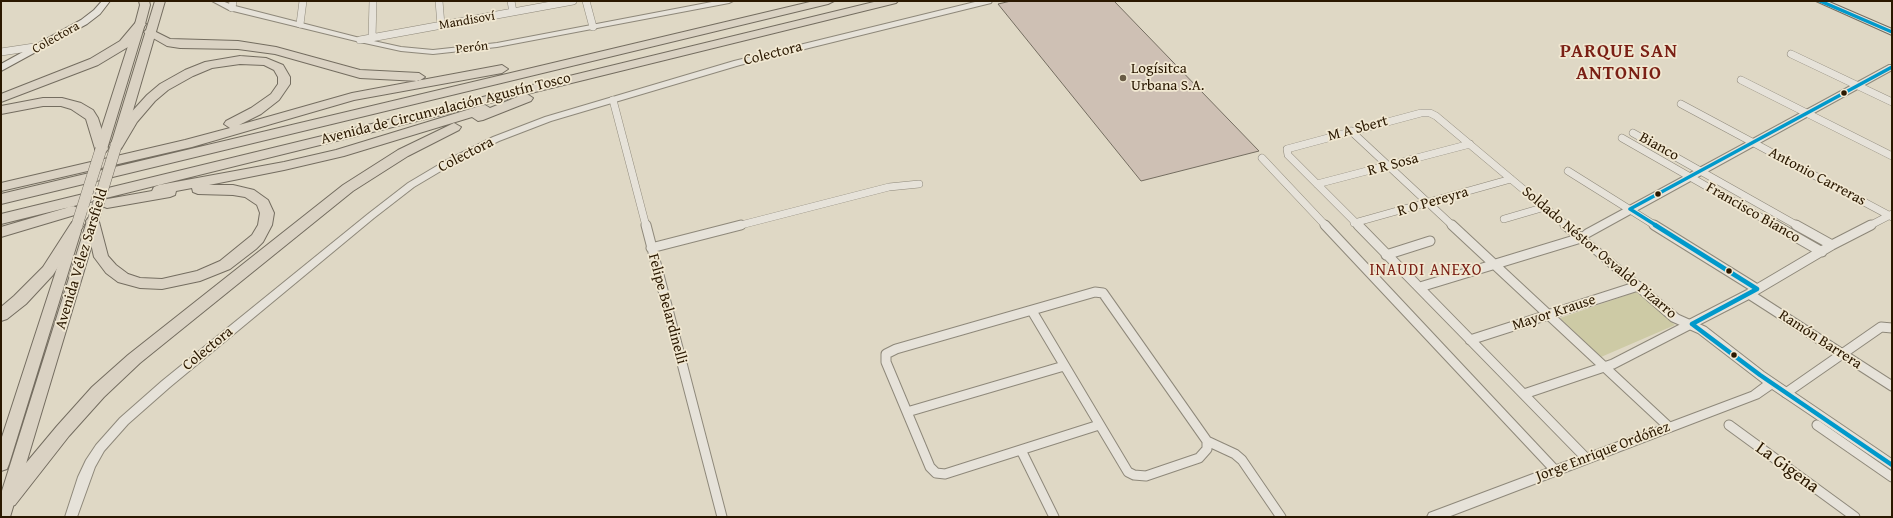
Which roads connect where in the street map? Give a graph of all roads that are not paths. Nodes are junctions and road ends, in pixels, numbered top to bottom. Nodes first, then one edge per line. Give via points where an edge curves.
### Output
1 (106, 1) edge
2 (144, 1) edge
3 (160, 1) edge
4 (216, 1) edge
5 (303, 1) edge
6 (373, 1) edge
7 (439, 1) edge
8 (511, 1) edge
9 (573, 1) edge
10 (586, 1) edge
11 (729, 1) edge
12 (828, 1) edge
13 (892, 1) edge
14 (988, 1) edge
15 (1820, 1) edge
16 (232, 4) edge
17 (513, 12) junction
18 (1846, 12) junction
19 (810, 21) junction
20 (1892, 23) edge
21 (300, 24) junction
22 (441, 25) junction
23 (593, 27) junction
24 (145, 28) junction
25 (1892, 32) edge
26 (693, 33) junction
27 (372, 38) junction
28 (360, 40) junction
29 (44, 45) junction
30 (1, 52) edge
31 (1791, 54) dead end
32 (1892, 67) edge
33 (1, 68) edge
34 (470, 75) junction
35 (1740, 80) dead end
36 (1856, 85) junction
37 (533, 96) junction
38 (1, 98) edge
39 (613, 100) junction
40 (1892, 102) edge
41 (1681, 104) dead end
42 (1, 110) edge
43 (1430, 113) joint
44 (1807, 113) junction
45 (1351, 131) junction
46 (1633, 133) dead end
47 (1622, 138) dead end
48 (1752, 142) junction
49 (1470, 144) junction
50 (116, 146) junction
51 (101, 149) junction
52 (1892, 156) edge
53 (1262, 158) dead end
54 (103, 164) junction
55 (1388, 166) junction
56 (1568, 171) dead end
57 (1700, 171) junction
58 (1690, 177) junction
59 (1511, 179) junction
60 (1, 180) edge
61 (919, 184) dead end
62 (1317, 184) junction
63 (1, 187) edge
64 (1, 199) edge
65 (1428, 203) junction
66 (90, 206) junction
67 (1545, 207) junction
68 (1630, 209) junction
69 (1891, 216) edge
70 (1, 219) edge
71 (1504, 219) dead end
72 (93, 221) junction
73 (1354, 223) junction
74 (77, 226) junction
75 (1, 229) edge
76 (1, 232) edge
77 (1581, 238) junction
78 (1430, 241) dead end
79 (1832, 245) junction
80 (651, 248) junction
81 (1822, 252) junction
82 (1386, 255) junction
83 (1495, 265) junction
84 (1638, 286) junction
85 (1420, 287) junction
86 (1757, 289) junction
87 (1749, 294) junction
88 (1032, 311) junction
89 (1549, 314) junction
90 (1, 315) edge
91 (1692, 324) junction
92 (1889, 327) edge
93 (1470, 340) junction
94 (1842, 354) junction
95 (1064, 366) junction
96 (1605, 367) junction
97 (1772, 383) junction
98 (1892, 386) edge
99 (1786, 393) junction
100 (1524, 394) junction
101 (906, 412) junction
102 (1099, 425) junction
103 (1729, 425) dead end
104 (1817, 425) dead end
105 (1669, 427) junction
106 (1207, 441) junction
107 (1021, 450) junction
108 (1586, 458) junction
109 (1, 464) edge
110 (1892, 465) edge
111 (1554, 470) junction
112 (1892, 477) edge
113 (8, 499) junction
114 (1851, 515) edge
115 (2, 517) edge
116 (71, 517) edge
117 (722, 517) edge
118 (1054, 517) edge
119 (1281, 517) edge
120 (1433, 517) edge

1 - 29 main road, Colectora via 91,18
2 - 24 main road, Avenida Vélez Sarsfield
3 - 24 main road, Avenida Vélez Sarsfield
4 - 16 street, Perón
5 - 21 street
6 - 27 street
7 - 22 street
8 - 17 street
9 - 17 street, Mandisoví
10 - 23 street
11 - 23 street, Perón
12 - 26 highway, Avenida de Circunvalación Agustín Tosco
13 - 19 highway, Avenida de Circunvalación Agustín Tosco
14 - 39 street, Colectora via 737,63
15 - 18 main road
16 - 21 street, Perón
17 - 22 street, Mandisoví
18 - 20 main road
18 - 25 main road
19 - 37 highway
19 - 70 highway, Avenida de Circunvalación Agustín Tosco
21 - 28 street, Perón
22 - 27 street, Mandisoví
23 - 28 street, Perón via 457,50 416,51
24 - 34 highway via 167,42 238,45 276,51 360,74 425,77
24 - 38 highway via 94,62
24 - 50 main road, Avenida Vélez Sarsfield
24 - 51 main road, Avenida Vélez Sarsfield
26 - 34 highway
26 - 64 highway, Avenida de Circunvalación Agustín Tosco
27 - 28 street, Mandisoví
29 - 30 street
29 - 33 main road, Colectora
31 - 36 street
32 - 36 street
34 - 54 highway via 333,101 187,144
35 - 44 street
36 - 40 street
36 - 44 street
37 - 66 highway via 339,153
37 - 113 highway via 434,136 385,164 338,196 134,359 98,392
39 - 80 street, Felipe Belardinelli
39 - 116 street, Colectora via 548,119 496,139 448,163 396,196 124,421 107,439 90,464
41 - 48 street, Antonio Carreras
42 - 51 highway via 43,102 62,102 76,106 88,113 95,123
43 - 45 street, M A Sbert
43 - 49 street, Soldado Néstor Osvaldo Pizarro
44 - 48 street
44 - 52 street
45 - 55 street
45 - 62 street, M A Sbert via 1287,149 1288,155
46 - 57 street, Bianco
47 - 58 street, Francisco Bianco
48 - 57 street
48 - 69 street, Antonio Carreras
49 - 55 street, R R Sosa
49 - 59 street, Soldado Néstor Osvaldo Pizarro
50 - 54 highway via 132,120 151,98 164,87 189,73 214,64 245,60 273,64 282,72 284,84 276,97 242,119 193,138
50 - 72 main road, Avenida Vélez Sarsfield, bridge
51 - 74 main road, Avenida Vélez Sarsfield, bridge
53 - 111 street
54 - 60 highway
54 - 63 highway
55 - 62 street, R R Sosa
55 - 65 street
56 - 68 street
57 - 58 street
57 - 79 street, Bianco
58 - 68 street
58 - 81 street, Francisco Bianco
59 - 65 street, R O Pereyra
59 - 67 street, Soldado Néstor Osvaldo Pizarro
61 - 80 street via 889,187
62 - 73 street
65 - 73 street, R O Pereyra
65 - 83 street
66 - 72 highway via 179,191 233,190 249,193 260,200 266,208 267,219 258,238 225,265 188,280 151,284 131,282 111,270 101,257
66 - 75 highway
66 - 76 highway
67 - 71 street
67 - 77 street, Soldado Néstor Osvaldo Pizarro
68 - 77 street
68 - 86 street
69 - 79 street
72 - 113 main road, Avenida Vélez Sarsfield
73 - 82 street
74 - 90 highway via 39,281
74 - 109 main road, Avenida Vélez Sarsfield
77 - 83 street
77 - 84 street, Soldado Néstor Osvaldo Pizarro
78 - 82 street
79 - 81 street
80 - 117 street, Felipe Belardinelli
81 - 86 street
82 - 85 street
83 - 85 street
83 - 89 street
84 - 89 street, Mayor Krause
84 - 91 street, Soldado Néstor Osvaldo Pizarro via 1675,318
85 - 93 street
86 - 87 street
87 - 91 street
87 - 94 street, Ramón Barrera
88 - 95 street
88 - 101 street via 886,354 886,362
88 - 106 street via 1095,292 1103,293
89 - 93 street, Mayor Krause
89 - 96 street
91 - 96 street
91 - 97 street, Soldado Néstor Osvaldo Pizarro
92 - 94 street via 1881,327
93 - 100 street
94 - 98 street, Ramón Barrera
94 - 99 street
95 - 101 street
95 - 102 street
96 - 100 street
96 - 105 street
97 - 99 street, Soldado Néstor Osvaldo Pizarro
97 - 105 street, Jorge Enrique Ordóñez via 1755,394
99 - 110 street, Soldado Néstor Osvaldo Pizarro
100 - 108 street
101 - 107 street via 930,467 936,473 945,474
102 - 106 street via 1128,472 1140,476 1199,458 1207,449
102 - 107 street
103 - 114 street, La Gigena
104 - 112 street
105 - 108 street, Jorge Enrique Ordóñez
106 - 119 street via 1242,460
107 - 118 street
108 - 111 street, Jorge Enrique Ordóñez
111 - 120 street, Jorge Enrique Ordóñez
113 - 115 main road, Avenida Vélez Sarsfield

